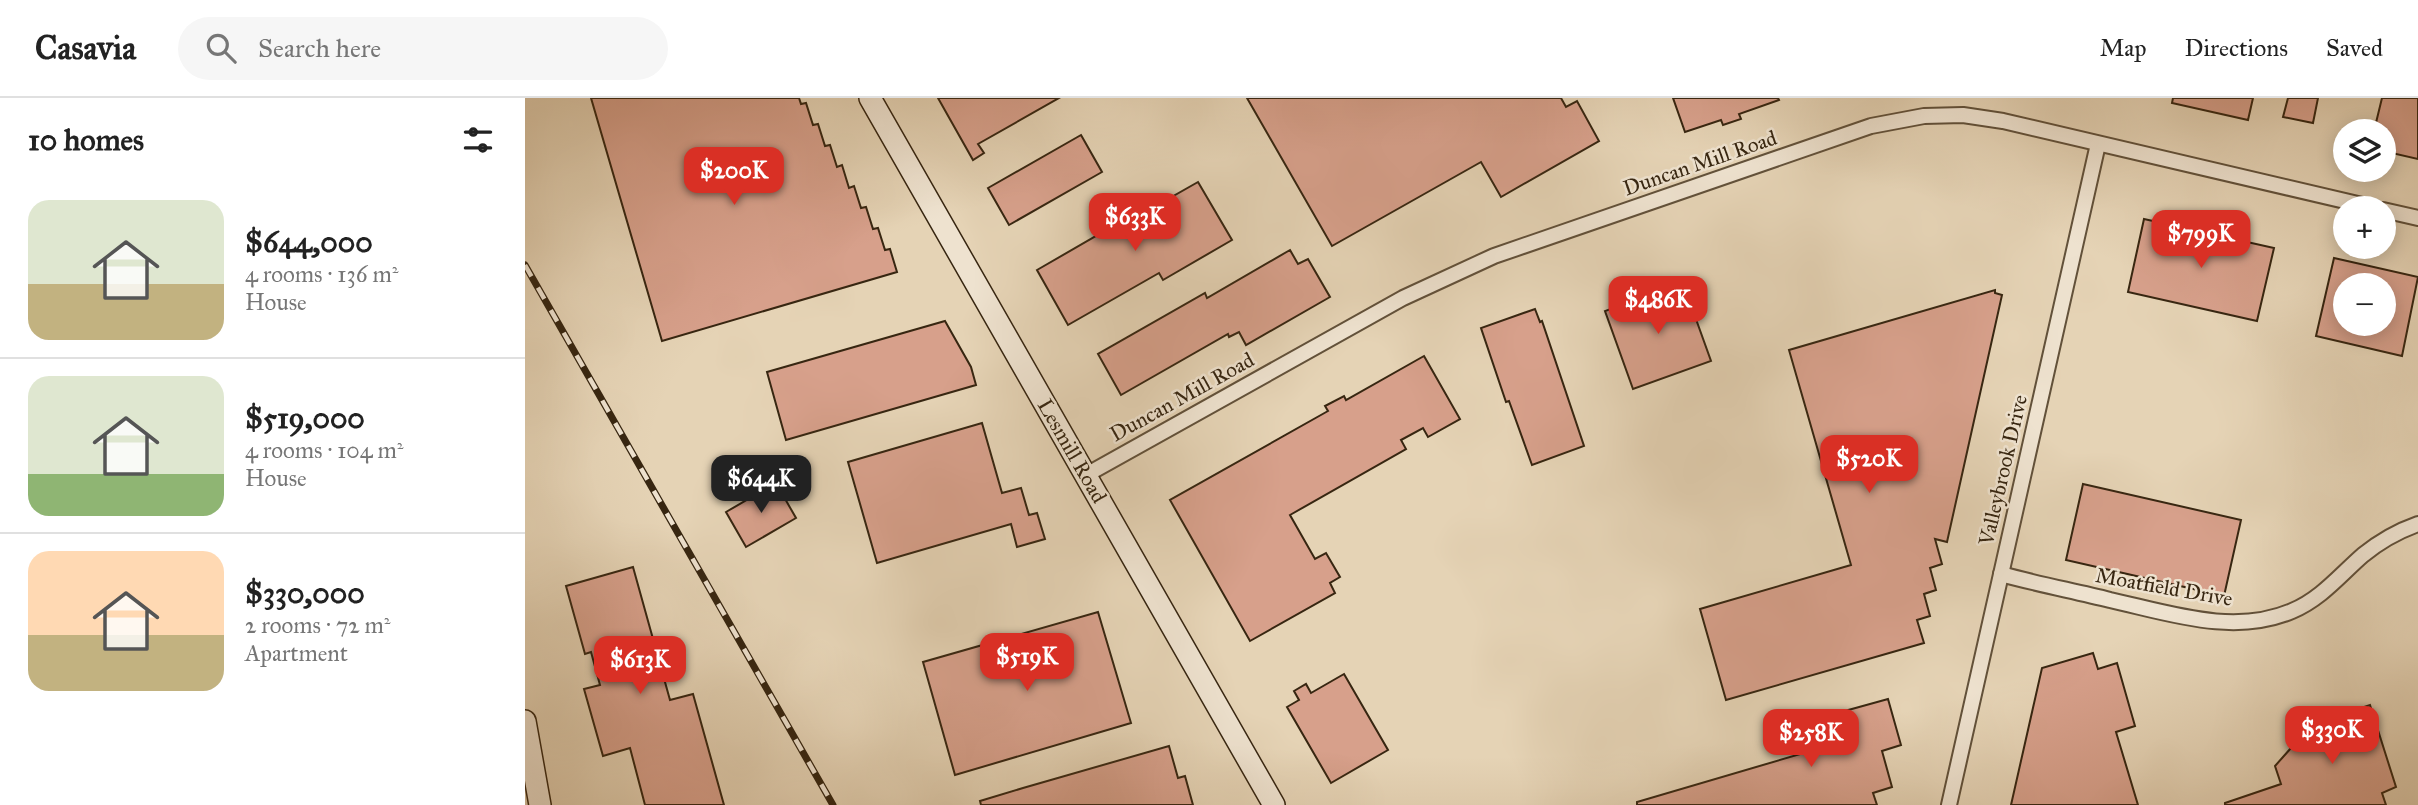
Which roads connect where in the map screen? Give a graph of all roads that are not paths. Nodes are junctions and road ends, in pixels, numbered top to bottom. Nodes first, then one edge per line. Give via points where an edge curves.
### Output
1 (870, 98) edge
2 (2098, 144) junction
3 (2333, 198) edge
4 (2396, 213) edge
5 (2418, 218) edge
6 (1086, 475) junction
7 (2418, 524) edge
8 (2001, 574) junction
9 (525, 720) edge
10 (540, 805) edge
11 (1274, 805) edge
12 (1949, 805) edge

1 - 6 street, Lesmill Road
2 - 3 street, Duncan Mill Road
2 - 6 street, Duncan Mill Road via 1963,115 1871,127 1494,256 1403,298
2 - 8 street, Valleybrook Drive
4 - 5 street
6 - 11 street, Lesmill Road
7 - 8 street, Moatfield Drive via 2378,544 2310,601 2292,611 2247,622 2179,615
8 - 12 street, Valleybrook Drive
9 - 10 street

